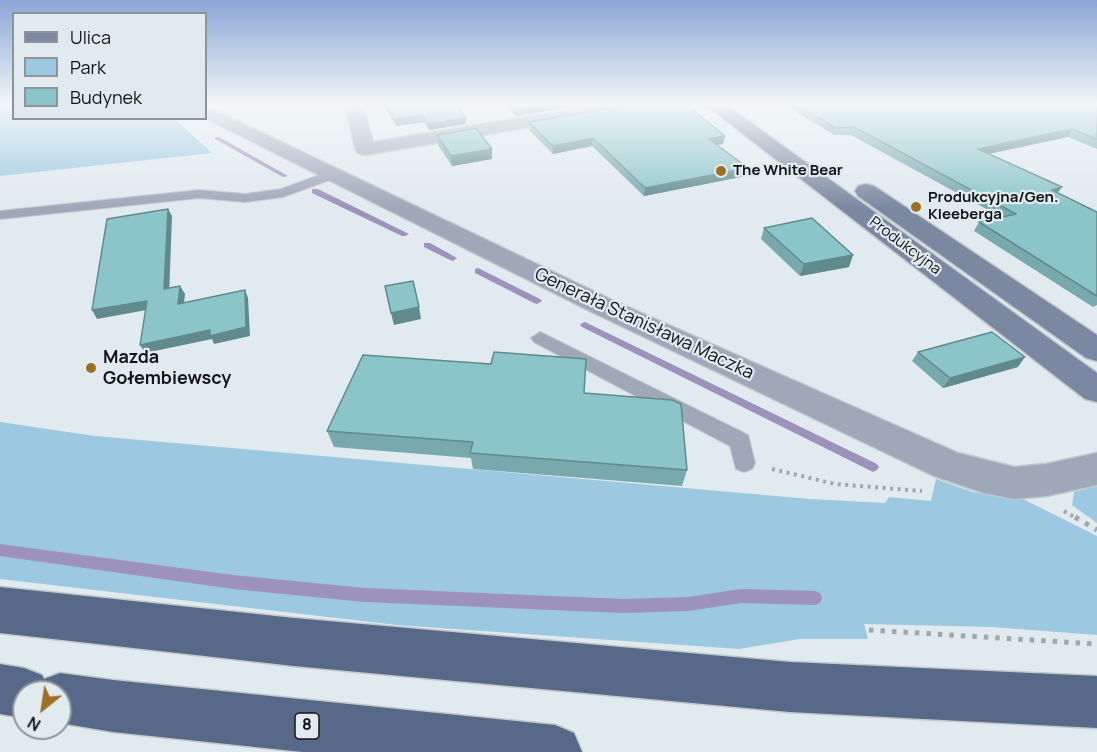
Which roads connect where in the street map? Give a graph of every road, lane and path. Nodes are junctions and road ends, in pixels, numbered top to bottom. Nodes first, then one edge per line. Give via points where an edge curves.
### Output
1 (260, 138) edge
2 (362, 138) edge
3 (431, 138) edge
4 (772, 138) edge
5 (784, 138) edge
6 (365, 149) junction
7 (824, 169) junction
8 (325, 170) junction
9 (0, 215) edge
10 (540, 338) dead end
11 (1097, 350) edge
12 (1097, 390) edge
13 (930, 458) junction
14 (744, 463) dead end
15 (1097, 469) edge
16 (789, 472) dead end
17 (0, 610) edge
18 (869, 630) dead end
19 (1097, 644) edge
20 (72, 700) edge
21 (1097, 702) edge
22 (555, 752) edge

1 - 8 street, Generała Stanisława Maczka
2 - 6 street
3 - 6 street
4 - 7 main road, Produkcyjna
5 - 7 main road, Produkcyjna
6 - 8 street
7 - 11 main road, Produkcyjna
7 - 12 main road, Produkcyjna
8 - 9 lane via 283,193 245,198 199,194
8 - 13 street, Generała Stanisława Maczka via 596,303
10 - 14 lane via 740,441
13 - 15 street, Generała Stanisława Maczka via 1014,483
13 - 16 path via 922,493 835,484
17 - 21 highway via 294,642 790,687
18 - 19 path
20 - 22 highway, 8

